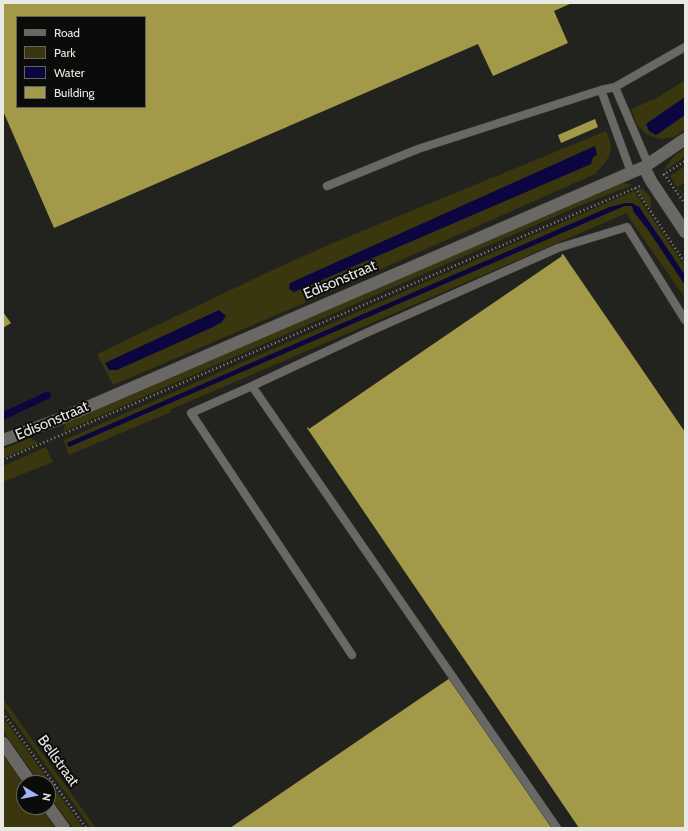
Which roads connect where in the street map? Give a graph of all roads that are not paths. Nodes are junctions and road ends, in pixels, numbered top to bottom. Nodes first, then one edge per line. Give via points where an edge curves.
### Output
1 (685, 47) edge
2 (615, 87) junction
3 (601, 90) junction
4 (685, 139) edge
5 (646, 165) junction
6 (631, 172) junction
7 (327, 186) dead end
8 (685, 232) edge
9 (685, 320) edge
10 (252, 386) junction
11 (3, 440) edge
12 (352, 655) dead end
13 (3, 744) edge
14 (26, 775) edge
15 (55, 815) edge
16 (64, 828) edge
17 (557, 828) edge

1 - 2 lane
2 - 3 lane
2 - 5 lane
3 - 6 lane
3 - 7 lane via 418,149
4 - 5 street, Edisonstraat
5 - 6 street, Edisonstraat
5 - 8 street via 651,182
6 - 11 street, Edisonstraat via 62,418
9 - 10 lane via 627,227 558,248
10 - 12 lane via 192,413
10 - 17 lane
13 - 14 street
15 - 16 street

